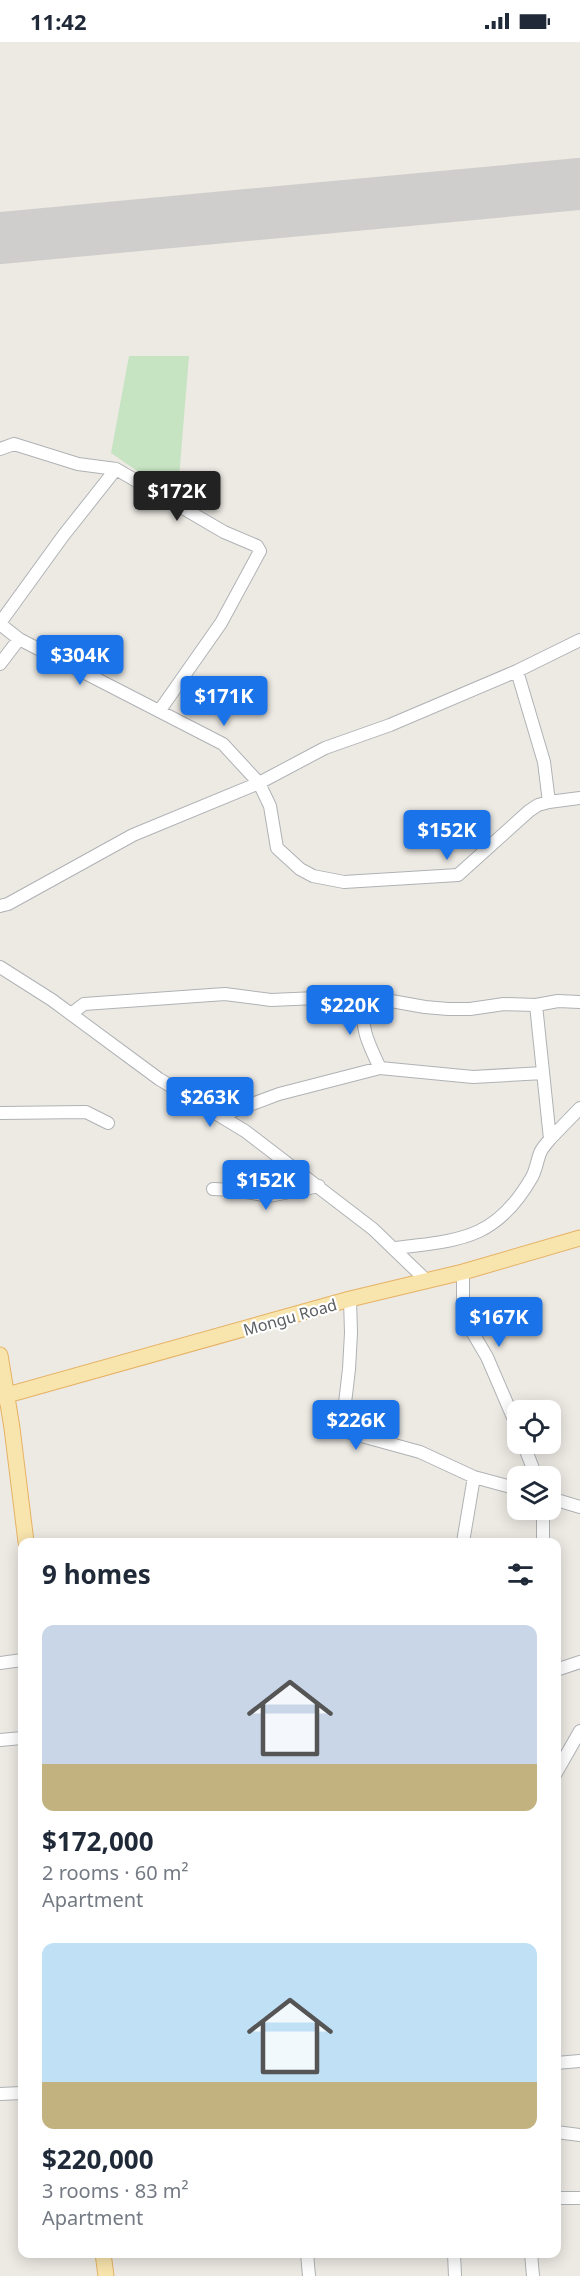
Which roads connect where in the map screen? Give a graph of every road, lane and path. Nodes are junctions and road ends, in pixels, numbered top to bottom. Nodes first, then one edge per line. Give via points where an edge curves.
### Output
1 (0, 449) edge
2 (116, 469) junction
3 (0, 624) edge
4 (19, 639) junction
5 (580, 640) edge
6 (0, 664) edge
7 (517, 671) junction
8 (160, 710) junction
9 (259, 783) junction
10 (580, 798) edge
11 (549, 802) junction
12 (0, 906) edge
13 (0, 967) edge
14 (363, 996) junction
15 (580, 1002) edge
16 (536, 1005) junction
17 (71, 1014) junction
18 (380, 1068) junction
19 (543, 1073) junction
20 (580, 1108) edge
21 (0, 1113) edge
22 (220, 1116) junction
23 (108, 1123) dead end
24 (550, 1139) junction
25 (319, 1186) junction
26 (213, 1189) dead end
27 (580, 1238) edge
28 (395, 1248) junction
29 (463, 1272) junction
30 (427, 1281) junction
31 (350, 1299) junction
32 (0, 1355) edge
33 (3, 1396) edge
34 (507, 1403) edge
35 (474, 1477) junction
36 (507, 1487) edge
37 (561, 1501) edge
38 (580, 1507) edge
39 (543, 1520) edge
40 (25, 1538) edge
41 (464, 1538) edge
42 (543, 1538) edge
43 (18, 1661) edge
44 (580, 1662) edge
45 (0, 1663) edge
46 (561, 1668) edge
47 (580, 1731) edge
48 (18, 1738) edge
49 (0, 1740) edge
50 (561, 1764) edge
51 (580, 2061) edge
52 (561, 2063) edge
53 (18, 2093) edge
54 (0, 2094) edge
55 (561, 2133) edge
56 (580, 2135) edge
57 (561, 2198) edge
58 (580, 2198) edge
59 (104, 2258) edge
60 (307, 2258) edge
61 (454, 2258) edge
62 (531, 2258) edge
63 (106, 2276) edge
64 (309, 2276) edge
65 (455, 2276) edge
66 (533, 2276) edge

1 - 2 street via 14,444 78,464
2 - 3 street
2 - 8 street via 260,551 221,623
3 - 4 street
4 - 6 street
4 - 8 street
5 - 7 street
7 - 9 street via 325,748
7 - 11 street via 544,762
8 - 9 street via 223,744
9 - 11 street via 270,806 277,848 300,870 344,882 458,875 529,811
9 - 12 street via 133,835
10 - 11 street
13 - 17 street
14 - 16 street via 448,1009
14 - 17 street via 271,1000 201,995 84,1004
14 - 18 street via 361,1020
15 - 16 street
16 - 19 street
17 - 22 street via 159,1079
18 - 19 street via 473,1077
18 - 22 street via 279,1094
19 - 24 street
20 - 24 street
21 - 23 street via 86,1112
22 - 25 street
24 - 28 street via 531,1179 490,1226 457,1240
25 - 26 street via 269,1196
25 - 28 street
27 - 29 main road, Mongu Road
28 - 30 street
29 - 30 main road, Mongu Road
29 - 34 street via 467,1323
30 - 31 main road, Mongu Road
31 - 33 main road, Mongu Road
31 - 35 street via 343,1420 347,1432 420,1452
32 - 33 main road
33 - 40 main road
35 - 36 street
35 - 41 street
37 - 38 street
39 - 42 street
43 - 45 street
44 - 46 street
47 - 50 street
48 - 49 street
51 - 52 street
53 - 54 street
55 - 56 street
57 - 58 street
59 - 63 main road
60 - 64 street
61 - 65 street
62 - 66 street

